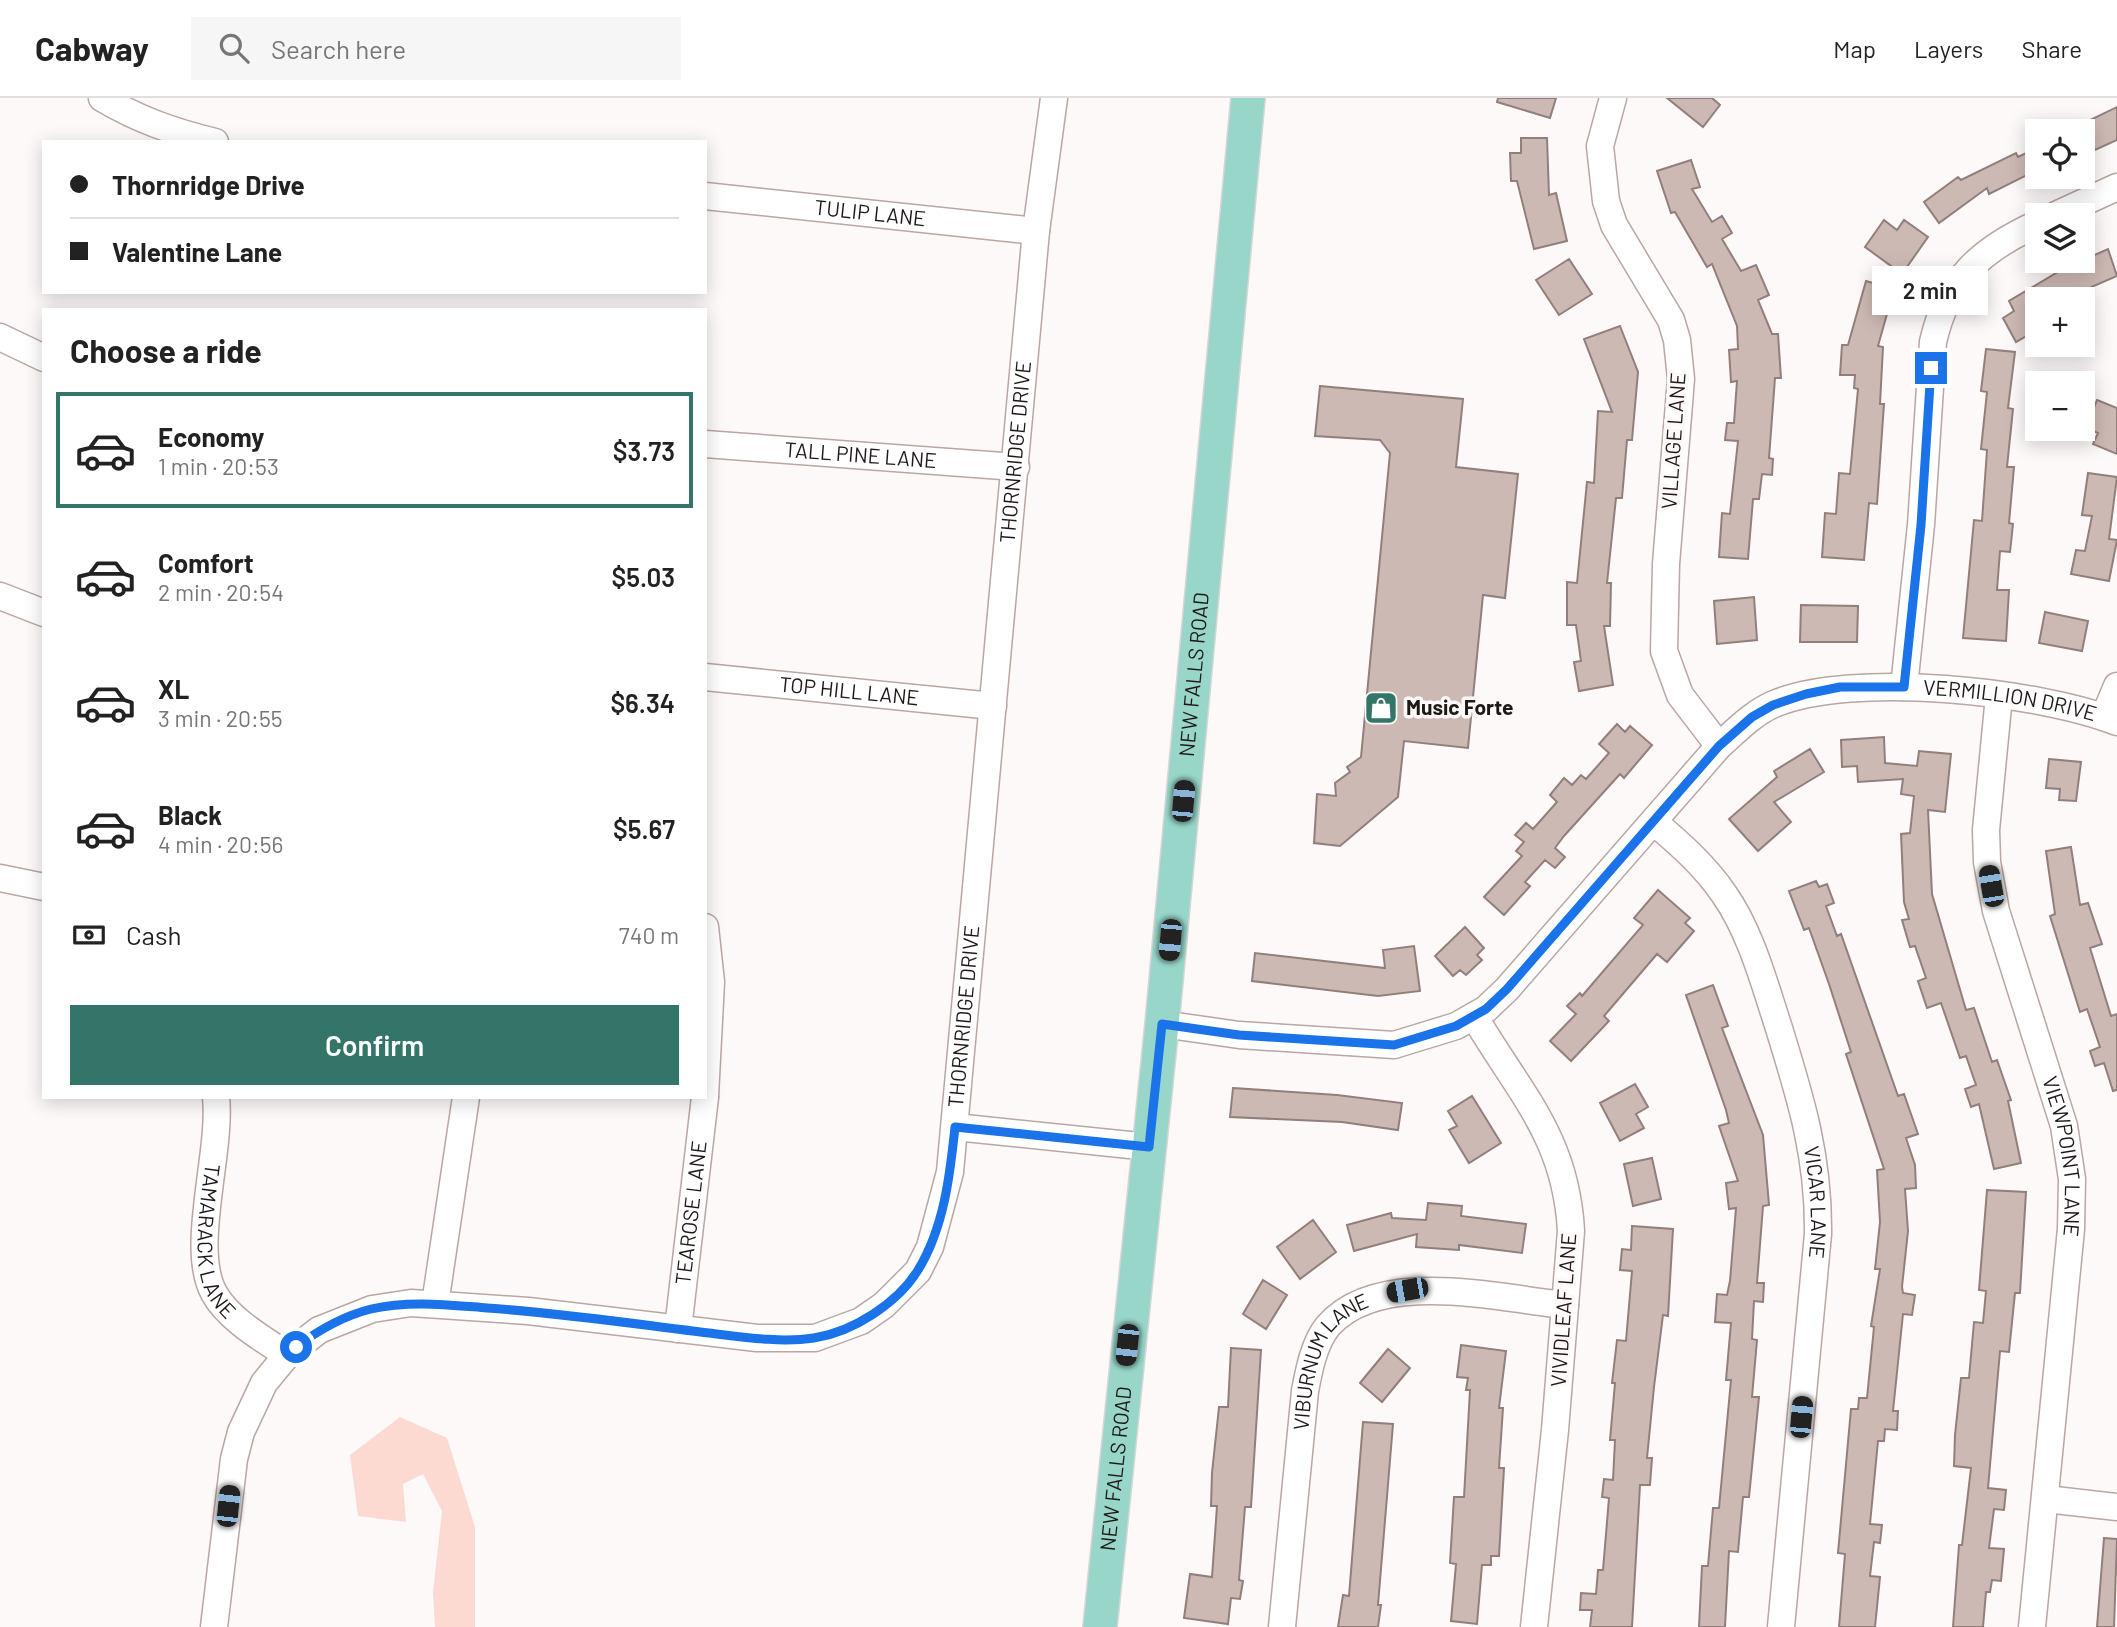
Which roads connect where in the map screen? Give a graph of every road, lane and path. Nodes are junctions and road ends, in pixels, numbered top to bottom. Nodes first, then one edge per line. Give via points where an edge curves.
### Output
1 (102, 98) edge
2 (1054, 98) edge
3 (1248, 98) edge
4 (1613, 98) edge
5 (207, 140) edge
6 (2117, 187) edge
7 (707, 196) edge
8 (2082, 203) edge
9 (1036, 231) junction
10 (2025, 231) edge
11 (0, 337) edge
12 (42, 357) edge
13 (707, 444) edge
14 (1016, 467) junction
15 (0, 596) edge
16 (42, 612) edge
17 (707, 677) edge
18 (2117, 686) edge
19 (1904, 687) junction
20 (1999, 696) junction
21 (993, 706) junction
22 (2110, 720) edge
23 (1719, 746) junction
24 (1654, 822) junction
25 (0, 877) edge
26 (42, 887) edge
27 (707, 945) edge
28 (1474, 1017) junction
29 (1162, 1024) junction
30 (707, 1059) edge
31 (216, 1099) edge
32 (466, 1099) edge
33 (705, 1099) edge
34 (955, 1127) junction
35 (1149, 1147) junction
36 (435, 1304) junction
37 (1565, 1305) junction
38 (678, 1329) junction
39 (287, 1355) junction
40 (2046, 1499) junction
41 (2117, 1507) edge
42 (214, 1627) edge
43 (1100, 1627) edge
44 (1282, 1627) edge
45 (1534, 1627) edge
46 (1781, 1627) edge
47 (2032, 1627) edge

1 - 5 street via 166,130
2 - 9 street, THORNRIDGE DRIVE
3 - 29 main road, NEW FALLS ROAD
4 - 23 street, VILLAGE LANE via 1600,146 1606,201 1614,225 1671,320 1681,379 1664,651 1680,695
6 - 8 street
7 - 9 street, TULIP LANE
9 - 14 street, THORNRIDGE DRIVE
10 - 19 street via 1985,253 1964,272 1938,318
11 - 12 street
13 - 14 street, TALL PINE LANE
14 - 21 street, THORNRIDGE DRIVE
15 - 16 street
17 - 21 street, TOP HILL LANE
18 - 22 street
19 - 20 street, VERMILLION DRIVE
19 - 23 street, VERMILLION DRIVE via 1840,687 1806,694 1752,717
20 - 22 street, VERMILLION DRIVE via 2065,706
20 - 40 street, VIEWPOINT LANE via 1987,862 1996,911 2064,1126 2072,1179
21 - 34 street, THORNRIDGE DRIVE
23 - 24 street, VERMILLION DRIVE
24 - 28 street, VERMILLION DRIVE via 1553,941
24 - 46 street, VICAR LANE via 1700,863 1725,895 1747,937 1802,1103 1814,1157 1818,1234
25 - 26 street
27 - 30 street, TEAROSE LANE via 711,982
28 - 29 street, VERMILLION DRIVE via 1422,1039 1394,1045 1239,1035
28 - 37 street, VIVIDLEAF LANE via 1548,1134 1563,1169 1571,1231
29 - 35 main road, NEW FALLS ROAD
31 - 39 street, TAMARACK LANE via 217,1138 206,1226 208,1279 225,1307
32 - 36 street
33 - 38 street, TEAROSE LANE
34 - 35 street
34 - 38 street, THORNRIDGE DRIVE via 950,1172 930,1247 918,1271 884,1306 852,1325 815,1338 757,1338
35 - 43 main road, NEW FALLS ROAD
36 - 38 street, THORNRIDGE DRIVE
36 - 39 street, THORNRIDGE DRIVE via 372,1309 340,1319
37 - 44 street, VIBURNUM LANE via 1407,1290 1360,1303 1327,1327 1305,1391
37 - 45 street, VIVIDLEAF LANE
39 - 42 street, THORNRIDGE DRIVE via 254,1400 237,1445
40 - 41 street
40 - 47 street, VIEWPOINT LANE

